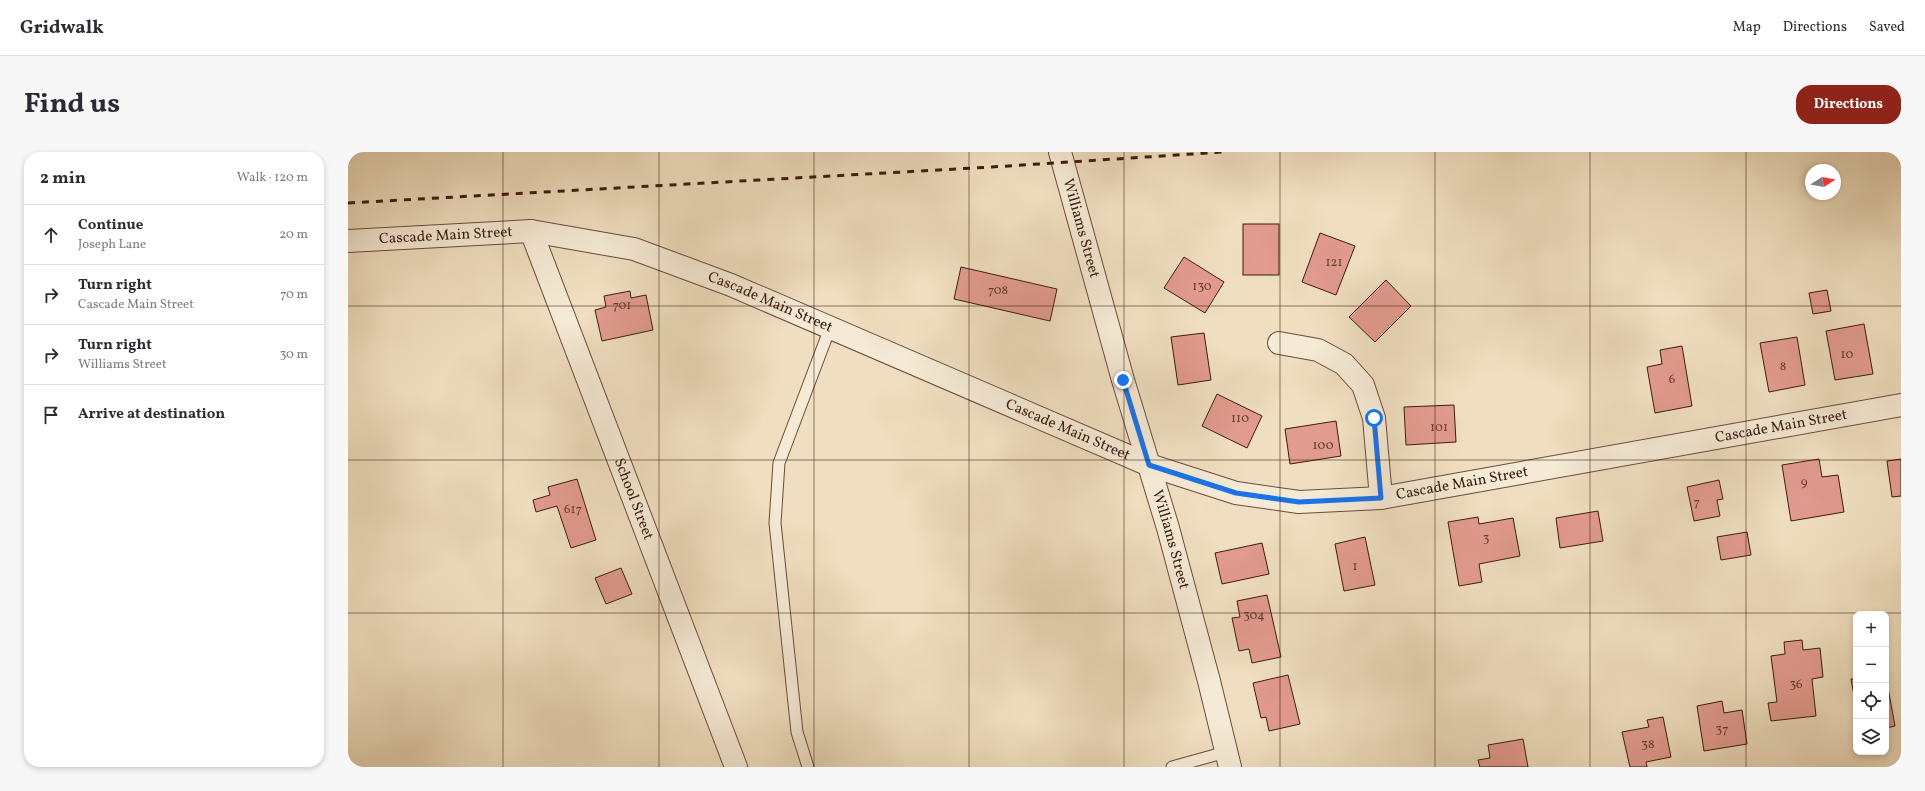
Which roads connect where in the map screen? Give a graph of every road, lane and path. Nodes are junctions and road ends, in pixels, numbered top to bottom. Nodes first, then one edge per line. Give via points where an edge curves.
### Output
1 (1060, 152) edge
2 (532, 231) junction
3 (348, 241) edge
4 (830, 328) junction
5 (1279, 343) dead end
6 (1901, 405) edge
7 (1149, 465) junction
8 (1381, 498) junction
9 (1228, 760) edge
10 (736, 767) edge
11 (808, 767) edge
12 (1172, 767) edge

1 - 7 street, Williams Street
2 - 3 street, Cascade Main Street
2 - 4 street, Cascade Main Street via 634,249 731,285
2 - 10 street, School Street
4 - 7 street, Cascade Main Street
4 - 11 lane via 779,463 775,523 797,732
5 - 8 street via 1318,350 1344,364 1363,385 1374,418
6 - 8 street, Cascade Main Street
7 - 8 street, Cascade Main Street via 1236,493 1299,502
7 - 9 street, Williams Street via 1200,644
9 - 12 lane

